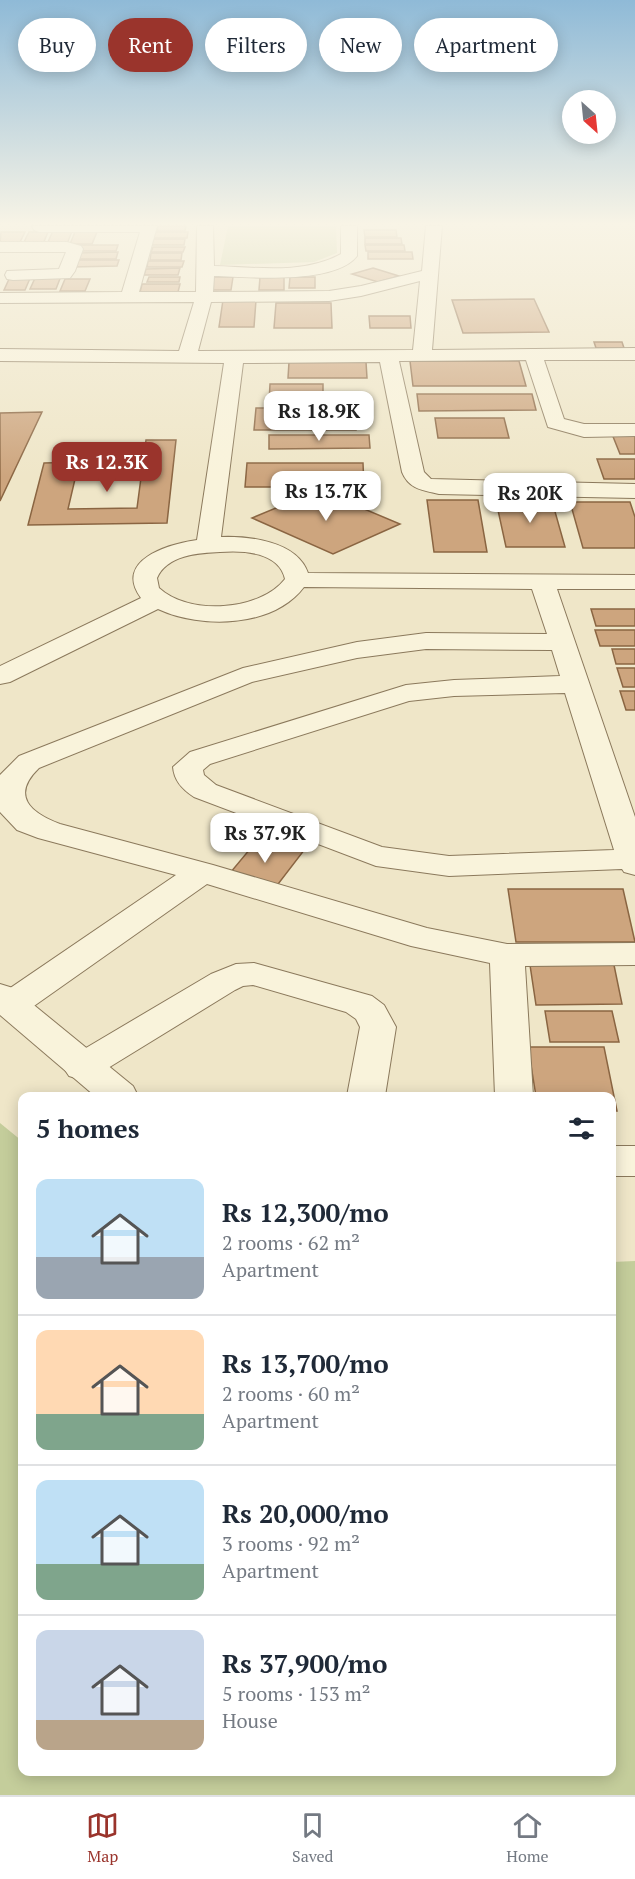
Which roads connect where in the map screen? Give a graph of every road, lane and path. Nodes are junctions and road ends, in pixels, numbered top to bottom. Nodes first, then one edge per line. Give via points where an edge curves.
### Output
1 (200, 310) edge
2 (426, 310) edge
3 (532, 354) junction
4 (635, 354) edge
5 (0, 355) edge
6 (187, 356) junction
7 (388, 356) junction
8 (422, 356) junction
9 (234, 357) junction
10 (635, 430) edge
11 (635, 490) edge
12 (208, 545) junction
13 (297, 580) junction
14 (541, 582) junction
15 (635, 582) edge
16 (157, 600) junction
17 (561, 642) junction
18 (0, 676) edge
19 (576, 684) junction
20 (634, 862) edge
21 (202, 872) junction
22 (635, 954) edge
23 (507, 955) junction
24 (6, 1000) edge
25 (82, 1067) junction
26 (114, 1092) edge
27 (367, 1092) edge
28 (514, 1092) edge
29 (616, 1161) edge
30 (635, 1161) edge

1 - 6 street
2 - 8 street
3 - 4 street
3 - 8 street
3 - 10 street via 555,423 589,431
5 - 6 street
6 - 9 street
7 - 8 street
7 - 9 street
7 - 11 street via 412,472 424,484 457,489
9 - 12 street
12 - 13 street via 230,544 269,551 293,566
12 - 16 street via 170,554 147,571 147,591
13 - 14 street
13 - 16 street via 283,597 244,611 195,612
14 - 15 street
14 - 17 street
16 - 18 street
17 - 19 street
17 - 21 street via 396,644 243,676 43,755 14,776 14,810 28,823
19 - 20 street
19 - 20 street via 406,693 200,759 188,767 188,776 205,791 376,856 449,866
21 - 23 street via 423,938
21 - 24 street
22 - 23 street
23 - 28 street
24 - 25 street
25 - 26 street
25 - 27 street via 223,982 236,975 254,974 359,1004 374,1016 378,1027
29 - 30 street

